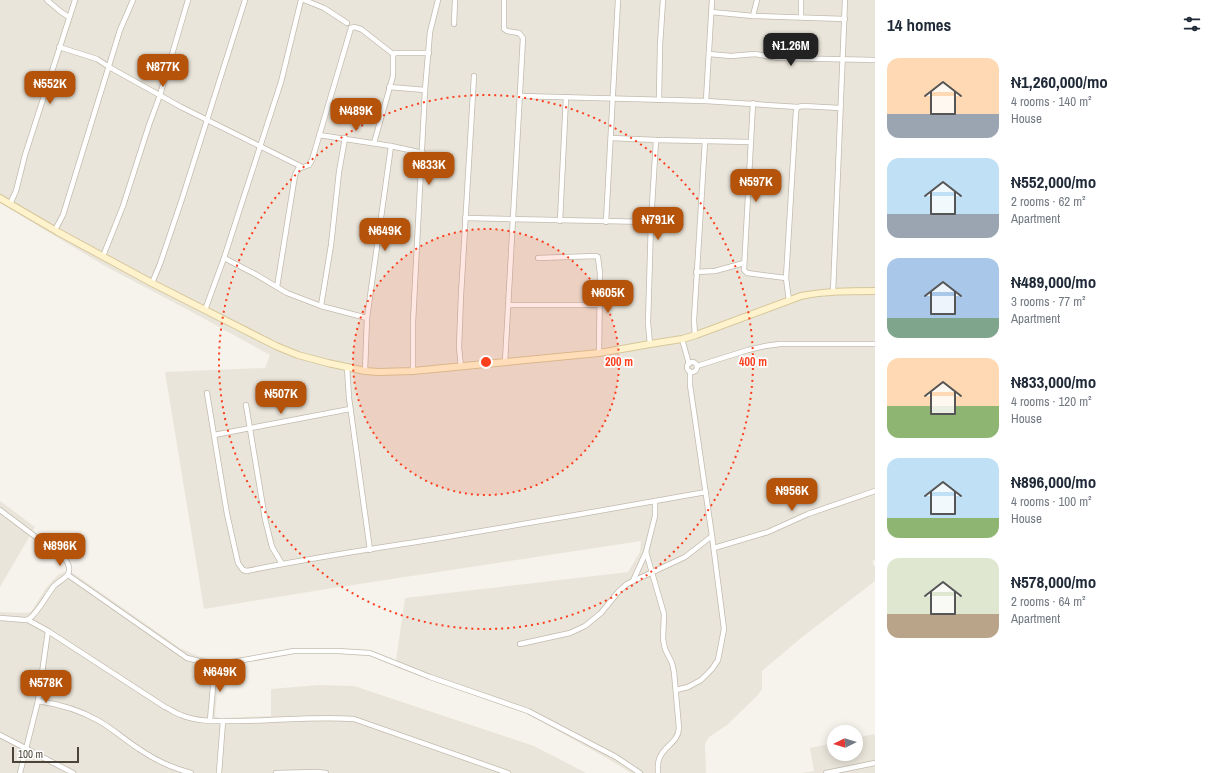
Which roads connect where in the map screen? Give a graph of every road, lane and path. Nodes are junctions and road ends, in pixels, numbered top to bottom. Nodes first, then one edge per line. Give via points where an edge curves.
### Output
1 (48, 0) edge
2 (75, 0) edge
3 (133, 0) edge
4 (188, 0) edge
5 (245, 0) edge
6 (303, 0) edge
7 (438, 0) edge
8 (456, 0) edge
9 (504, 0) edge
10 (618, 0) edge
11 (663, 0) edge
12 (712, 0) edge
13 (757, 0) edge
14 (801, 0) edge
15 (846, 0) edge
16 (711, 12) junction
17 (753, 16) junction
18 (69, 17) junction
19 (801, 17) junction
20 (845, 19) junction
21 (347, 23) dead end
22 (454, 24) dead end
23 (59, 47) junction
24 (429, 53) junction
25 (393, 54) junction
26 (709, 54) junction
27 (843, 60) junction
28 (875, 60) edge
29 (109, 67) junction
30 (474, 76) dead end
31 (389, 87) junction
32 (426, 90) junction
33 (160, 95) junction
34 (520, 96) junction
35 (566, 97) junction
36 (613, 98) junction
37 (659, 100) junction
38 (706, 101) junction
39 (753, 103) junction
40 (798, 107) junction
41 (840, 108) junction
42 (208, 119) junction
43 (319, 135) junction
44 (345, 138) junction
45 (611, 138) junction
46 (656, 140) junction
47 (705, 141) junction
48 (751, 142) junction
49 (374, 143) junction
50 (391, 146) junction
51 (260, 147) junction
52 (423, 153) junction
53 (302, 167) junction
54 (0, 198) edge
55 (10, 204) junction
56 (465, 218) junction
57 (513, 220) junction
58 (560, 221) junction
59 (606, 222) junction
60 (651, 222) junction
61 (55, 230) junction
62 (103, 256) junction
63 (224, 258) junction
64 (538, 258) dead end
65 (744, 263) junction
66 (696, 272) junction
67 (786, 278) junction
68 (152, 283) junction
69 (277, 287) junction
70 (875, 291) edge
71 (833, 292) junction
72 (789, 301) junction
73 (508, 305) junction
74 (600, 305) junction
75 (321, 306) junction
76 (205, 310) junction
77 (367, 318) junction
78 (695, 336) junction
79 (682, 339) junction
80 (650, 344) junction
81 (875, 344) edge
82 (599, 353) junction
83 (505, 362) junction
84 (689, 364) junction
85 (697, 366) junction
86 (347, 367) junction
87 (461, 367) junction
88 (365, 371) junction
89 (414, 371) junction
90 (690, 372) junction
91 (207, 393) dead end
92 (246, 405) dead end
93 (350, 410) junction
94 (250, 428) junction
95 (214, 434) junction
96 (875, 490) edge
97 (706, 492) junction
98 (655, 501) junction
99 (0, 510) edge
100 (712, 536) junction
101 (714, 548) junction
102 (370, 550) junction
103 (646, 552) junction
104 (282, 564) junction
105 (652, 573) junction
106 (68, 575) junction
107 (633, 581) junction
108 (0, 618) edge
109 (28, 620) junction
110 (48, 631) junction
111 (520, 644) dead end
112 (215, 665) junction
113 (676, 690) junction
114 (38, 701) junction
115 (210, 720) junction
116 (223, 721) junction
117 (0, 735) edge
118 (26, 749) junction
119 (875, 763) edge
120 (20, 773) edge
121 (73, 773) edge
122 (191, 773) edge
123 (219, 773) edge
124 (276, 773) edge
125 (326, 773) edge
126 (508, 773) edge
127 (640, 773) edge
128 (658, 773) edge
129 (826, 773) edge

1 - 18 street
2 - 18 street
3 - 29 street via 120,30
4 - 33 street
5 - 42 street
6 - 21 street via 324,8
6 - 51 street via 286,68
7 - 24 street via 430,32
8 - 22 street
9 - 34 street via 504,29 519,33 523,38
10 - 36 street
11 - 37 street
12 - 16 street
13 - 17 street
14 - 19 street
15 - 20 street
16 - 17 street
16 - 26 street
17 - 19 street
18 - 23 street
19 - 20 street
20 - 27 street
23 - 29 street via 97,59
23 - 55 street
24 - 25 street
24 - 32 street
25 - 31 street via 393,76
25 - 43 street via 360,29 351,28
26 - 27 street via 755,54 779,58
26 - 38 street
27 - 28 street
27 - 41 street
29 - 33 street
29 - 61 street via 63,215
30 - 56 street
31 - 32 street
31 - 49 street
32 - 52 street
33 - 42 street
33 - 62 street via 123,206
34 - 35 street
34 - 57 street
35 - 36 street
35 - 58 street
36 - 37 street
36 - 45 street
37 - 38 street
38 - 39 street
39 - 40 street
39 - 48 street
40 - 41 street
40 - 67 street
41 - 71 street
42 - 51 street
42 - 68 street
43 - 44 street
43 - 53 street via 312,160
44 - 49 street
44 - 75 street
45 - 46 street
45 - 59 street
46 - 47 street
46 - 60 street
47 - 48 street
47 - 66 street
48 - 65 street
49 - 50 street
50 - 52 street
50 - 77 street
51 - 53 street
51 - 63 street
52 - 89 street via 413,322
53 - 69 street via 295,175
54 - 55 street
55 - 61 street
56 - 57 street
56 - 87 street via 459,347
57 - 58 street
57 - 73 street
58 - 59 street
59 - 60 street
60 - 80 street via 648,323
61 - 62 street
62 - 68 street
63 - 69 street
63 - 76 street
64 - 74 street via 598,257
65 - 66 street via 715,271
65 - 67 street via 744,270 747,273
66 - 78 street
67 - 72 street
68 - 76 street
69 - 75 street
70 - 71 street
71 - 72 street via 801,296
72 - 78 street
73 - 74 street
73 - 83 street
74 - 82 street
75 - 77 street
76 - 86 street via 298,355
77 - 88 street
78 - 79 street
79 - 80 street
79 - 84 street
80 - 82 street
81 - 85 street via 780,344 748,350
82 - 83 street
83 - 87 street
84 - 85 street via 694,363
84 - 90 street via 687,368
85 - 90 street via 695,371
86 - 88 street
86 - 93 street
87 - 89 street
88 - 89 street
90 - 97 street
91 - 95 street
92 - 94 street
93 - 94 street
93 - 102 street
94 - 95 street
94 - 104 street via 267,530 272,547
95 - 104 street via 240,567 247,571
96 - 101 street via 808,514 768,532
97 - 98 street
97 - 100 street
98 - 102 street
98 - 103 street via 655,516
99 - 106 street via 65,559 68,564
100 - 101 street
100 - 105 street via 685,557
101 - 113 street via 724,629 718,660 701,680
102 - 104 street
103 - 105 street
103 - 107 street
105 - 107 street
105 - 113 street via 664,614 663,639 672,663
106 - 109 street via 57,583
106 - 112 street via 187,658
107 - 111 street via 619,591 601,613 585,626 570,633
108 - 109 street
109 - 110 street
110 - 114 street
110 - 115 street via 175,712 192,718
112 - 115 street
112 - 127 street via 294,651 370,653 430,677 528,710 616,757
113 - 128 street via 679,734 659,758
114 - 118 street
114 - 122 street via 60,704 86,714 155,759
115 - 116 street
116 - 123 street
116 - 126 street via 332,717 354,719
117 - 118 street
118 - 120 street
118 - 121 street
119 - 129 street
124 - 125 street

